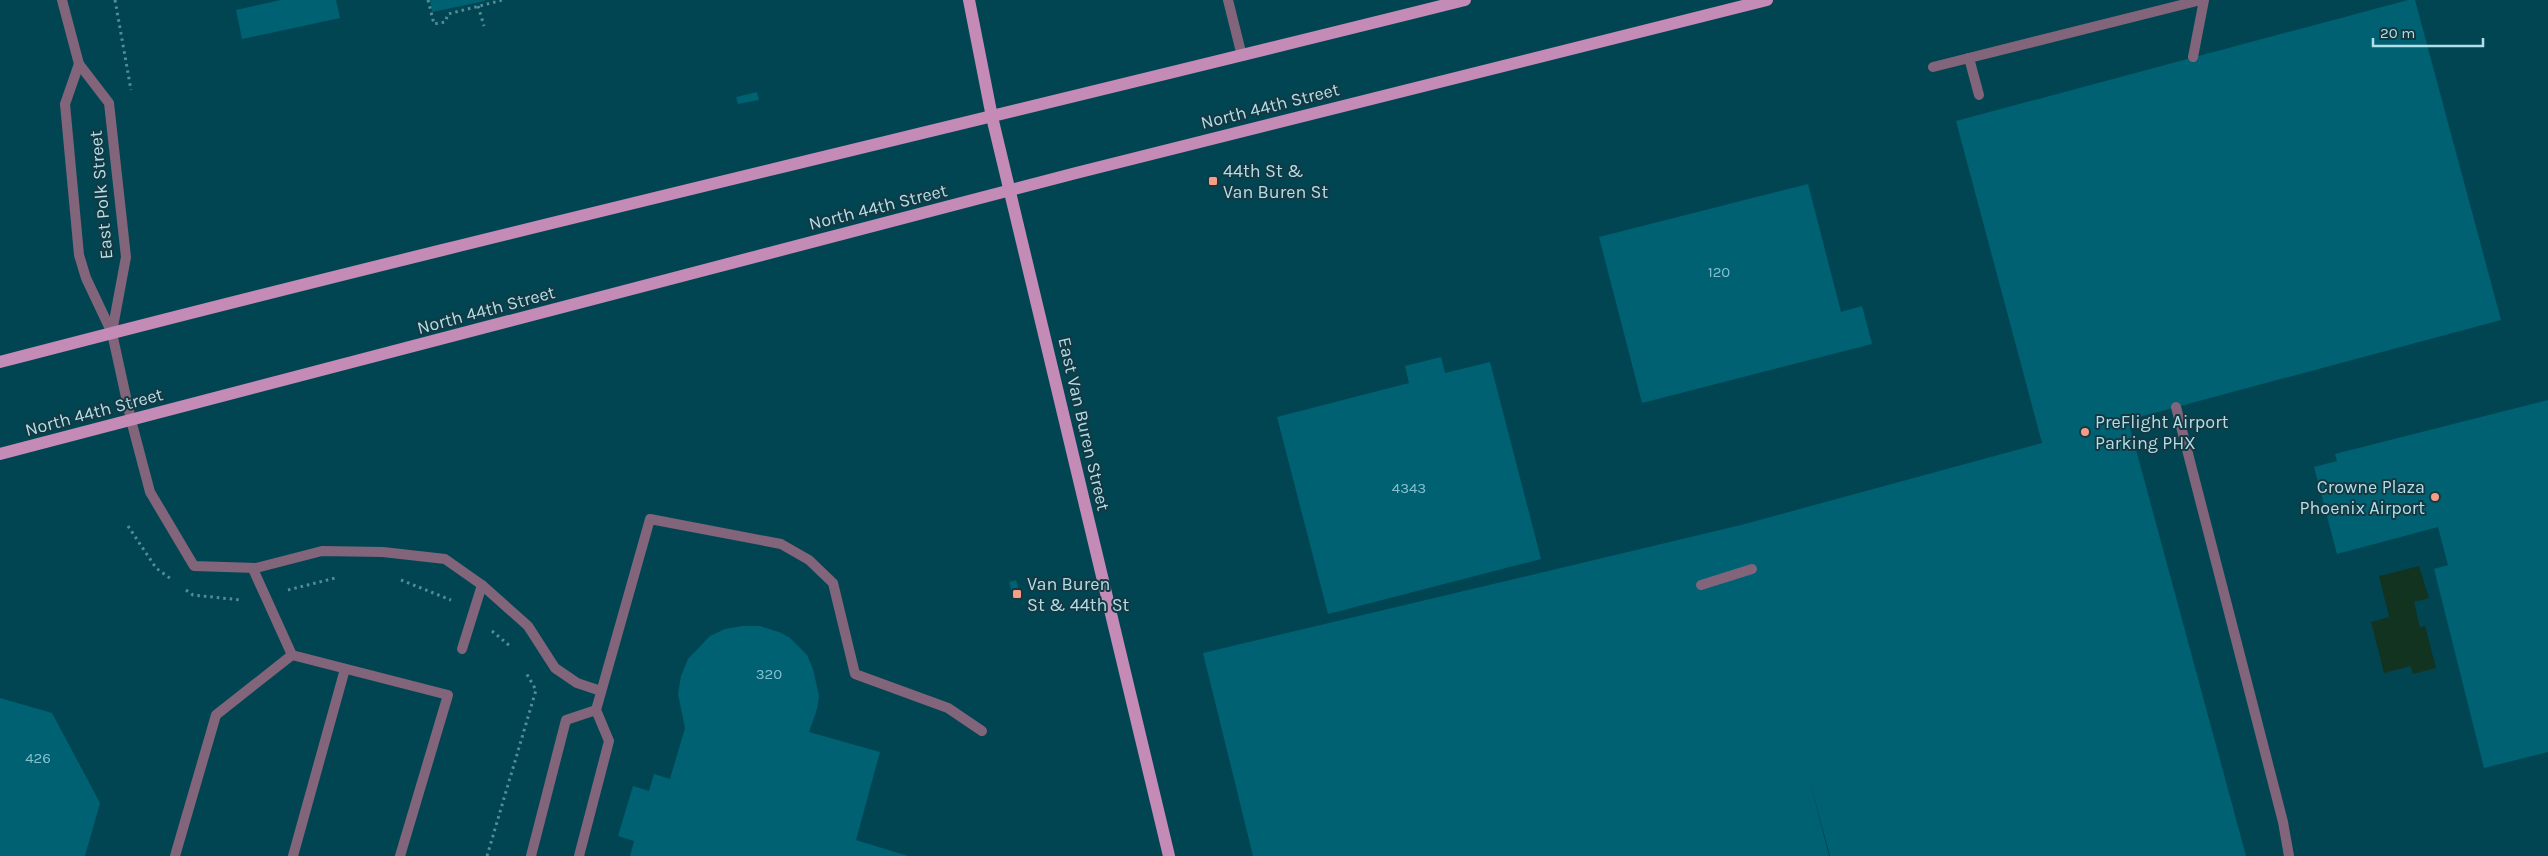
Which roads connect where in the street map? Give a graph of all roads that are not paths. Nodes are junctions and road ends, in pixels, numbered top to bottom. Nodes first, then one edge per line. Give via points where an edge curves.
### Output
1 (62, 0) edge
2 (969, 0) edge
3 (1228, 0) edge
4 (1465, 0) edge
5 (1767, 0) edge
6 (2202, 0) edge
7 (1242, 56) junction
8 (2193, 57) dead end
9 (1970, 58) junction
10 (79, 64) junction
11 (1933, 67) dead end
12 (1980, 95) dead end
13 (992, 117) junction
14 (1011, 191) junction
15 (112, 332) junction
16 (0, 362) edge
17 (2176, 407) dead end
18 (131, 420) junction
19 (0, 454) edge
20 (253, 569) junction
21 (1752, 569) dead end
22 (482, 585) junction
23 (1701, 585) dead end
24 (462, 649) dead end
25 (292, 655) junction
26 (345, 669) junction
27 (601, 691) junction
28 (596, 710) junction
29 (982, 731) dead end
30 (176, 856) edge
31 (293, 856) edge
32 (400, 856) edge
33 (531, 856) edge
34 (579, 856) edge
35 (1169, 856) edge
36 (2289, 856) edge

1 - 10 street, East Polk Street
2 - 13 main road, East Van Buren Street
3 - 7 street
4 - 7 main road
5 - 14 main road, North 44th Street
6 - 8 street
6 - 9 street
7 - 13 main road
9 - 11 street
9 - 12 street
10 - 15 street, East Polk Street via 65,104 78,255
10 - 15 street, East Polk Street via 109,103 119,180 126,257
13 - 14 main road, East Van Buren Street
13 - 15 main road via 782,165
14 - 18 main road, North 44th Street
14 - 35 main road, East Van Buren Street
15 - 16 main road
15 - 18 street, East Polk Street
17 - 36 street
18 - 19 main road, North 44th Street
18 - 20 street, East Polk Street via 150,492 194,566
20 - 22 street via 322,551 383,552 445,559
20 - 25 street
21 - 23 street
22 - 24 street
22 - 27 street via 528,626 555,668 577,683
25 - 26 street
25 - 30 street via 216,715
26 - 31 street
26 - 32 street via 448,695
27 - 28 street
27 - 29 street via 650,519 781,544 809,560 833,583 854,674 948,708
28 - 33 street via 566,720
28 - 34 street via 609,741

